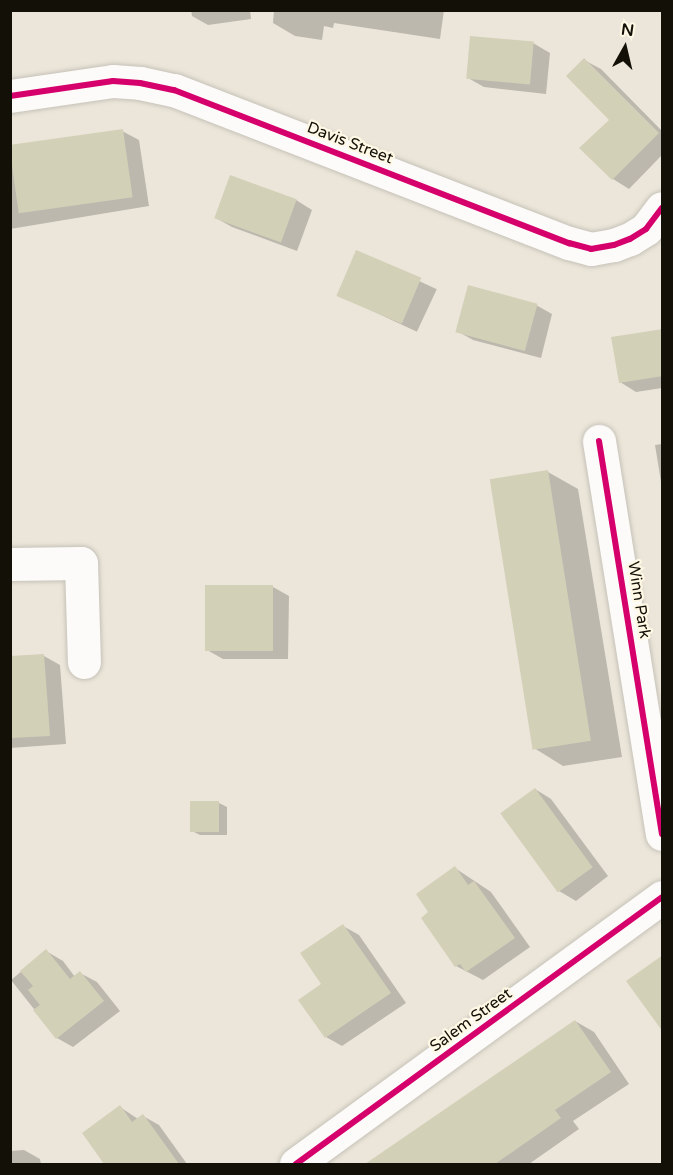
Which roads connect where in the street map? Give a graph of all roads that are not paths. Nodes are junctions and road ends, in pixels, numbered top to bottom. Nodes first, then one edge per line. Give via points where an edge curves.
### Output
1 (10, 96) edge
2 (663, 208) edge
3 (599, 441) dead end
4 (10, 564) edge
5 (84, 662) dead end
6 (663, 834) edge
7 (663, 897) edge
8 (296, 1164) edge

1 - 2 street, Davis Street via 113,81 174,90 591,249 630,239 646,229
3 - 6 street, Winn Park
4 - 5 street via 81,563
7 - 8 street, Salem Street

